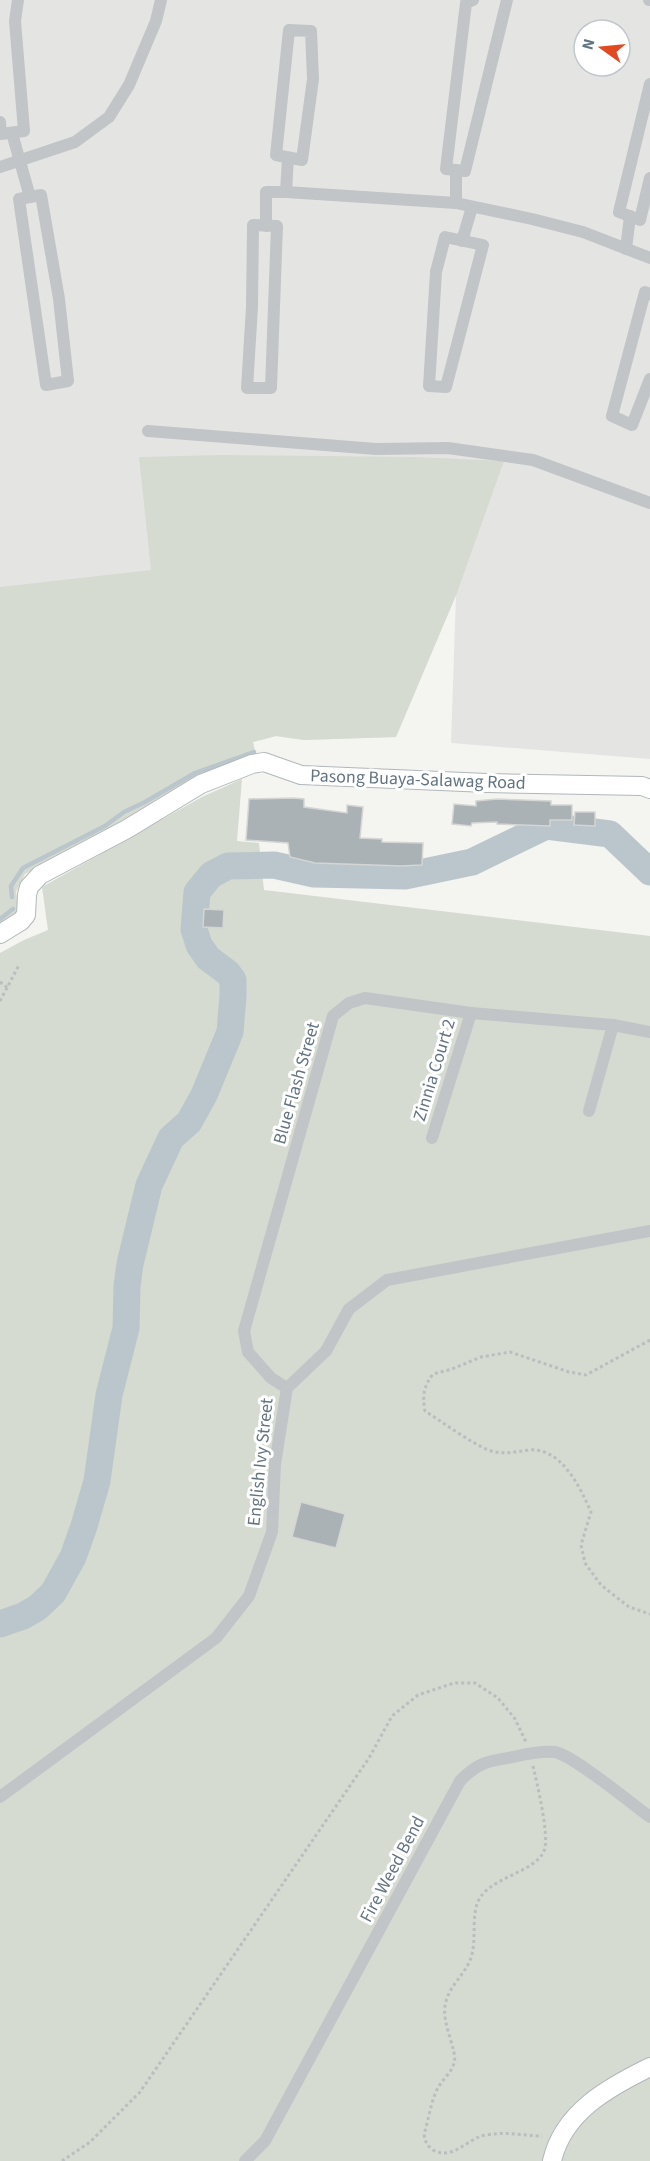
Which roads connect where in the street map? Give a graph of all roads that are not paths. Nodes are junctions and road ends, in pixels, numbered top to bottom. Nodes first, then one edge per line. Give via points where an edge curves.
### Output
1 (18, 0) edge
2 (161, 0) edge
3 (473, 0) edge
4 (507, 0) edge
5 (650, 84) edge
6 (0, 122) edge
7 (12, 133) junction
8 (288, 158) junction
9 (20, 161) junction
10 (0, 167) edge
11 (456, 170) junction
12 (650, 178) edge
13 (286, 192) junction
14 (30, 197) junction
15 (456, 203) junction
16 (472, 207) junction
17 (630, 216) junction
18 (266, 226) junction
19 (462, 241) junction
20 (626, 249) junction
21 (650, 258) edge
22 (650, 294) edge
23 (650, 379) edge
24 (148, 431) dead end
25 (650, 503) edge
26 (650, 789) edge
27 (0, 934) edge
28 (471, 1013) junction
29 (613, 1025) junction
30 (650, 1032) edge
31 (589, 1111) dead end
32 (432, 1138) dead end
33 (650, 1231) edge
34 (287, 1388) junction
35 (0, 1797) edge
36 (650, 1817) edge
37 (650, 2067) edge
38 (553, 2155) edge
39 (245, 2161) edge

1 - 7 street via 15,21 24,131
2 - 9 street via 129,85 109,117 75,142
3 - 11 street via 466,3 446,169
4 - 11 street via 465,171
5 - 17 street via 619,212
6 - 7 street via 1,134
7 - 9 street
8 - 8 street via 276,155 289,30 311,31 313,79 302,160
8 - 13 street
9 - 10 street
9 - 14 street
11 - 15 street
12 - 17 street via 640,220
13 - 15 street
13 - 18 street via 266,192
14 - 14 street via 41,195 68,381 46,385 20,199
15 - 16 street
16 - 19 street
16 - 20 street via 584,232
17 - 20 street
18 - 18 street via 254,225 247,388 271,388 277,226
19 - 19 street via 445,237 436,272 429,386 446,387 483,245
20 - 21 street
22 - 23 street via 645,292 612,416 632,425
24 - 25 street via 376,449 447,448 544,464
26 - 27 street, Pasong Buaya-Salawag Road via 301,775 264,762 252,764 201,784 40,875 29,887 26,915
28 - 29 street, Blue Flash Street
28 - 32 street, Zinnia Court 2
28 - 34 street, Blue Flash Street via 364,998 333,1016 244,1331 248,1352 271,1378
29 - 30 street, Blue Flash Street
29 - 31 street
33 - 34 street, English Ivy Street via 387,1280 349,1309 326,1352
34 - 35 street, English Ivy Street via 275,1464 272,1532 249,1596 216,1638
36 - 39 street, Fire Weed Bend via 574,1760 556,1752 484,1762 471,1769 460,1780 265,2141
37 - 38 street via 595,2098 570,2122

